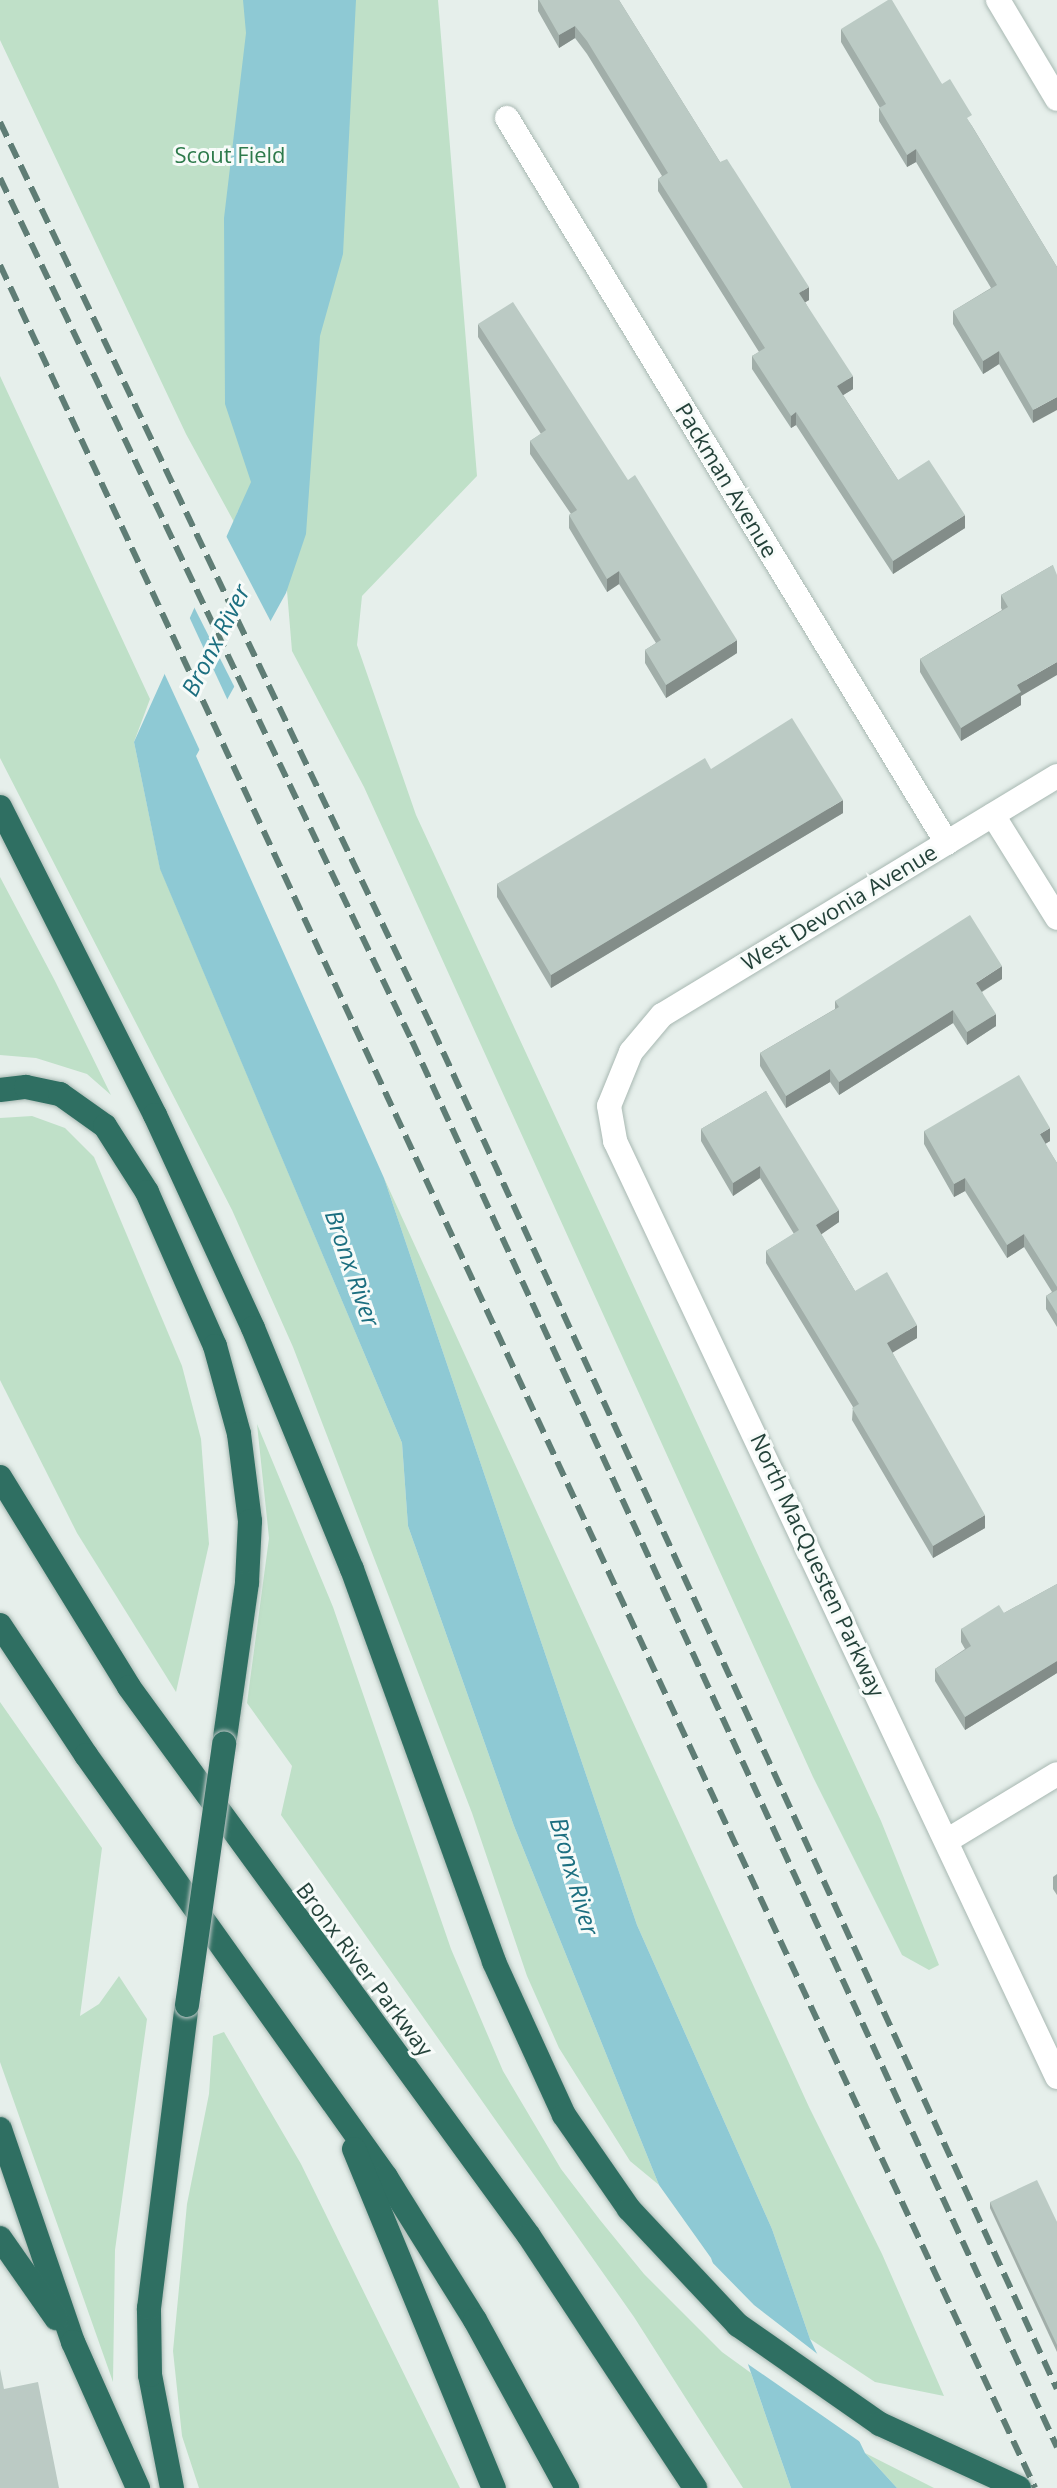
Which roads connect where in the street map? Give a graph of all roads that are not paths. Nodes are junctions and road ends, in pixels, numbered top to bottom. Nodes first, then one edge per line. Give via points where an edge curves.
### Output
1 (998, 0) edge
2 (1057, 99) edge
3 (507, 118) dead end
4 (1057, 776) edge
5 (0, 807) edge
6 (993, 815) junction
7 (947, 843) junction
8 (1057, 918) edge
9 (631, 1052) joint
10 (0, 1090) edge
11 (0, 1477) edge
12 (0, 1625) edge
13 (1057, 1774) edge
14 (948, 1840) junction
15 (1057, 2077) edge
16 (335, 2103) junction
17 (0, 2129) edge
18 (0, 2238) edge
19 (73, 2342) junction
20 (138, 2488) edge
21 (172, 2488) edge
22 (494, 2488) edge
23 (567, 2488) edge
24 (695, 2488) edge
25 (1019, 2488) edge

1 - 2 street
3 - 7 street, Packman Avenue
4 - 6 street, West Devonia Avenue
5 - 25 highway via 85,969 253,1328 352,1569 503,1985 536,2061 594,2161 661,2247 738,2325 880,2424
6 - 7 street, West Devonia Avenue
6 - 8 street
7 - 9 street, West Devonia Avenue via 662,1015
9 - 14 street, North MacQuesten Parkway via 609,1106 615,1141
10 - 21 highway, bridge via 26,1087 60,1094 105,1126 142,1182 215,1346 239,1434 250,1521 245,1599 149,2308 152,2389
11 - 24 highway, Bronx River Parkway via 129,1687 529,2236
12 - 16 highway via 94,1767
13 - 14 street
14 - 15 street, North MacQuesten Parkway
16 - 22 highway
16 - 23 highway via 475,2320
17 - 19 highway
18 - 19 highway
19 - 20 highway

